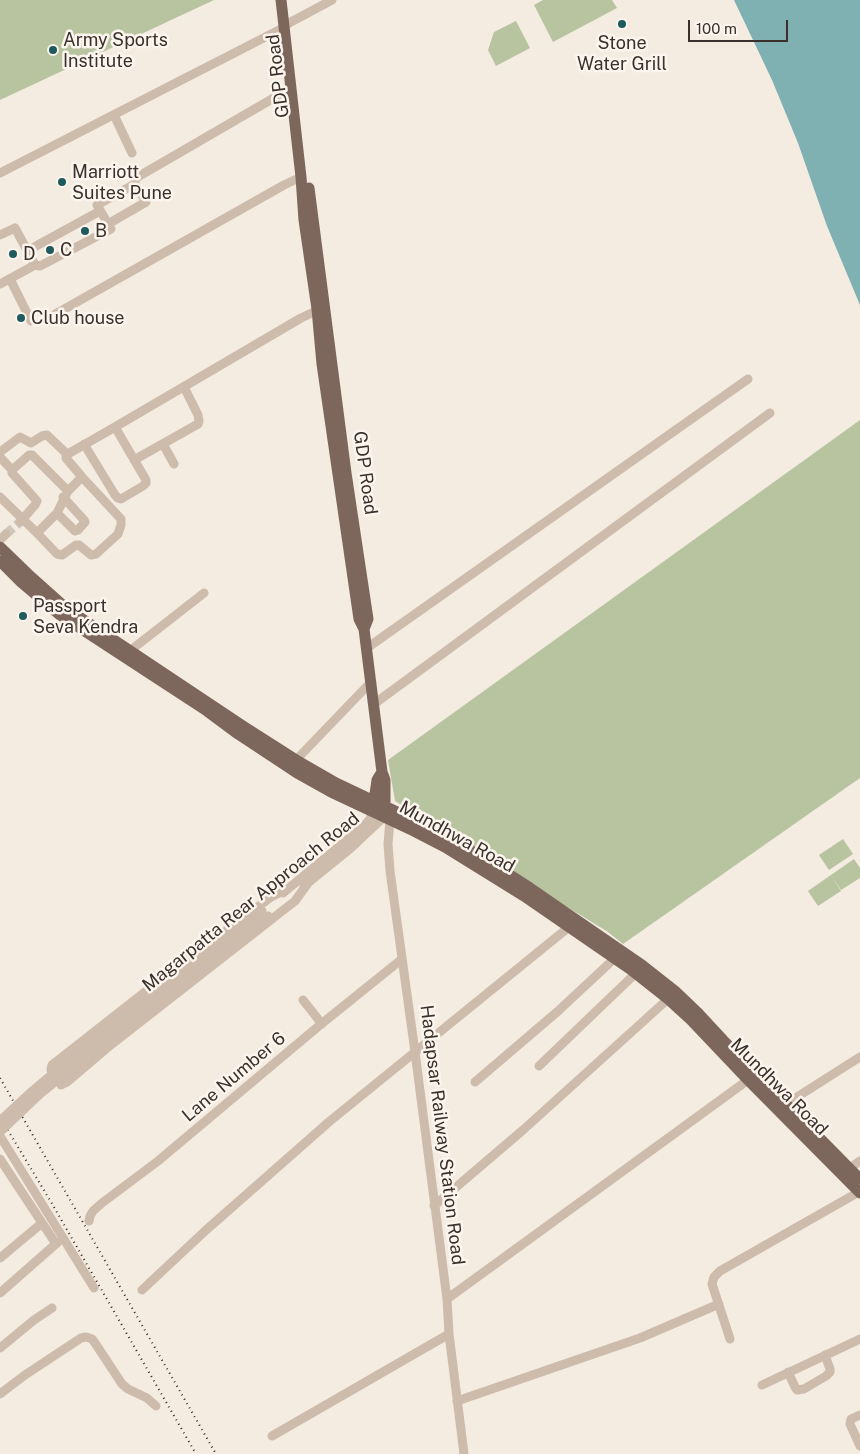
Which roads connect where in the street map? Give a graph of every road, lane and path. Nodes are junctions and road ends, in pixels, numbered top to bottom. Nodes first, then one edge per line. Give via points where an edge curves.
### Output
1 (281, 0) edge
2 (287, 0) edge
3 (332, 0) edge
4 (286, 26) junction
5 (291, 88) junction
6 (114, 115) junction
7 (132, 153) dead end
8 (0, 173) edge
9 (301, 178) junction
10 (135, 184) junction
11 (100, 211) junction
12 (108, 224) junction
13 (0, 235) edge
14 (27, 251) junction
15 (35, 266) junction
16 (10, 279) junction
17 (0, 284) edge
18 (321, 308) junction
19 (46, 320) dead end
20 (31, 321) dead end
21 (748, 379) dead end
22 (184, 387) junction
23 (770, 413) dead end
24 (115, 427) junction
25 (84, 444) junction
26 (163, 444) junction
27 (0, 452) edge
28 (67, 454) junction
29 (0, 457) edge
30 (134, 460) junction
31 (174, 464) dead end
32 (12, 470) junction
33 (82, 477) junction
34 (66, 494) junction
35 (0, 497) edge
36 (57, 513) junction
37 (21, 520) junction
38 (37, 533) junction
39 (0, 546) edge
40 (0, 561) edge
41 (204, 594) dead end
42 (63, 612) junction
43 (367, 648) junction
44 (131, 650) junction
45 (371, 682) junction
46 (374, 704) junction
47 (241, 730) junction
48 (296, 760) junction
49 (382, 772) junction
50 (373, 806) junction
51 (387, 814) junction
52 (308, 883) junction
53 (288, 889) junction
54 (265, 913) junction
55 (569, 927) junction
56 (615, 958) junction
57 (402, 959) junction
58 (634, 967) junction
59 (668, 999) junction
60 (303, 1000) dead end
61 (322, 1024) junction
62 (415, 1052) junction
63 (860, 1057) edge
64 (539, 1066) dead end
65 (748, 1080) junction
66 (475, 1082) dead end
67 (786, 1104) junction
68 (0, 1121) edge
69 (1, 1139) edge
70 (0, 1159) edge
71 (860, 1161) edge
72 (846, 1172) junction
73 (860, 1179) edge
74 (860, 1193) edge
75 (434, 1206) junction
76 (89, 1221) dead end
77 (42, 1223) junction
78 (63, 1238) junction
79 (56, 1244) junction
80 (0, 1258) edge
81 (94, 1288) dead end
82 (142, 1290) dead end
83 (0, 1293) edge
84 (447, 1299) junction
85 (719, 1304) junction
86 (52, 1308) dead end
87 (450, 1334) junction
88 (860, 1338) edge
89 (730, 1339) dead end
90 (0, 1348) edge
91 (824, 1355) junction
92 (788, 1372) junction
93 (762, 1385) dead end
94 (0, 1394) edge
95 (457, 1401) junction
96 (156, 1406) dead end
97 (860, 1415) edge
98 (272, 1436) dead end
99 (860, 1446) edge
100 (464, 1454) edge

1 - 4 main road
2 - 4 main road, GDP Road
3 - 4 street
4 - 5 main road
4 - 6 street
4 - 18 main road, GDP Road
5 - 9 main road
5 - 10 street via 141,175
6 - 7 street
6 - 8 street
9 - 18 main road via 304,220
9 - 19 street
10 - 11 street via 97,205
10 - 12 street via 146,202
11 - 12 street
11 - 14 street
12 - 15 street via 111,229
13 - 14 street via 15,228
14 - 15 street
15 - 16 street
16 - 17 street
16 - 20 street
18 - 22 street
18 - 43 main road, GDP Road via 368,619 364,629
21 - 43 street
22 - 24 street
22 - 26 street via 199,421 195,427
23 - 46 street
24 - 25 street
24 - 30 street
25 - 28 street
25 - 30 street via 121,499 146,483
26 - 30 street
26 - 31 street
27 - 28 street via 16,438 31,442 47,436
28 - 33 street via 66,458
29 - 32 street
32 - 34 street via 29,455 32,456
32 - 37 street via 13,476 36,501
33 - 34 street
33 - 38 street via 121,518 118,534 96,554 91,555 76,545 62,555 57,554
34 - 36 street
34 - 36 street via 85,522 76,531
35 - 37 street
36 - 38 street
37 - 38 street
39 - 42 main road, Mundhwa Road
40 - 42 main road, Mundhwa Road via 21,582
41 - 44 street
42 - 44 main road, Mundhwa Road
42 - 47 main road, Mundhwa Road via 207,711
43 - 45 main road, GDP Road
44 - 47 main road, Mundhwa Road
45 - 46 main road, GDP Road
45 - 48 street
46 - 49 main road, GDP Road
47 - 48 main road, Mundhwa Road
47 - 50 main road, Mundhwa Road via 297,774 331,792
48 - 50 main road, Mundhwa Road
49 - 50 main road, Magarpatta Rear Approach Road via 377,780
49 - 51 main road via 386,780
50 - 51 main road, Mundhwa Road
50 - 53 street, Magarpatta Rear Approach Road via 370,819 364,826
51 - 52 street, Magarpatta Rear Approach Road
51 - 55 main road, Mundhwa Road via 460,856
51 - 57 street, Hadapsar Railway Station Road via 390,871
51 - 58 main road, Mundhwa Road via 450,838 488,861 530,888
52 - 53 street via 295,901 61,1085 50,1070 52,1065 270,897
52 - 54 street, Magarpatta Rear Approach Road
53 - 54 street, Magarpatta Rear Approach Road
54 - 68 street, Magarpatta Rear Approach Road, bridge via 202,955 79,1052
54 - 69 street, Magarpatta Rear Approach Road, bridge via 40,1094
55 - 56 main road, Mundhwa Road
55 - 62 street
56 - 58 main road, Mundhwa Road
56 - 66 street via 558,1012
57 - 61 street, Lane Number 6
57 - 62 street, Hadapsar Railway Station Road
58 - 59 main road, Mundhwa Road
58 - 64 street
58 - 67 main road, Mundhwa Road via 675,991
59 - 65 main road, Mundhwa Road
59 - 75 street
60 - 61 street
61 - 76 street, Lane Number 6 via 158,1161 102,1203 93,1211
62 - 75 street, Hadapsar Railway Station Road
62 - 82 street via 330,1121
63 - 67 street
65 - 72 main road, Mundhwa Road
65 - 84 street
67 - 72 main road, Mundhwa Road
69 - 78 street
70 - 77 street
71 - 72 street
72 - 73 main road, Mundhwa Road
72 - 74 main road, Mundhwa Road
74 - 85 street via 720,1271 712,1284
75 - 84 street, Hadapsar Railway Station Road
77 - 79 street
77 - 80 street
78 - 79 street
78 - 81 street
79 - 83 street
84 - 87 street, Hadapsar Railway Station Road
85 - 89 street
85 - 95 street via 640,1338
86 - 90 street
87 - 95 street, Hadapsar Railway Station Road
87 - 98 street
88 - 91 street
91 - 92 street
91 - 92 street via 830,1372 804,1389 797,1390
92 - 93 street
94 - 96 street via 86,1337 92,1339 122,1384
95 - 100 street, Hadapsar Railway Station Road
97 - 99 street via 851,1419 850,1424

